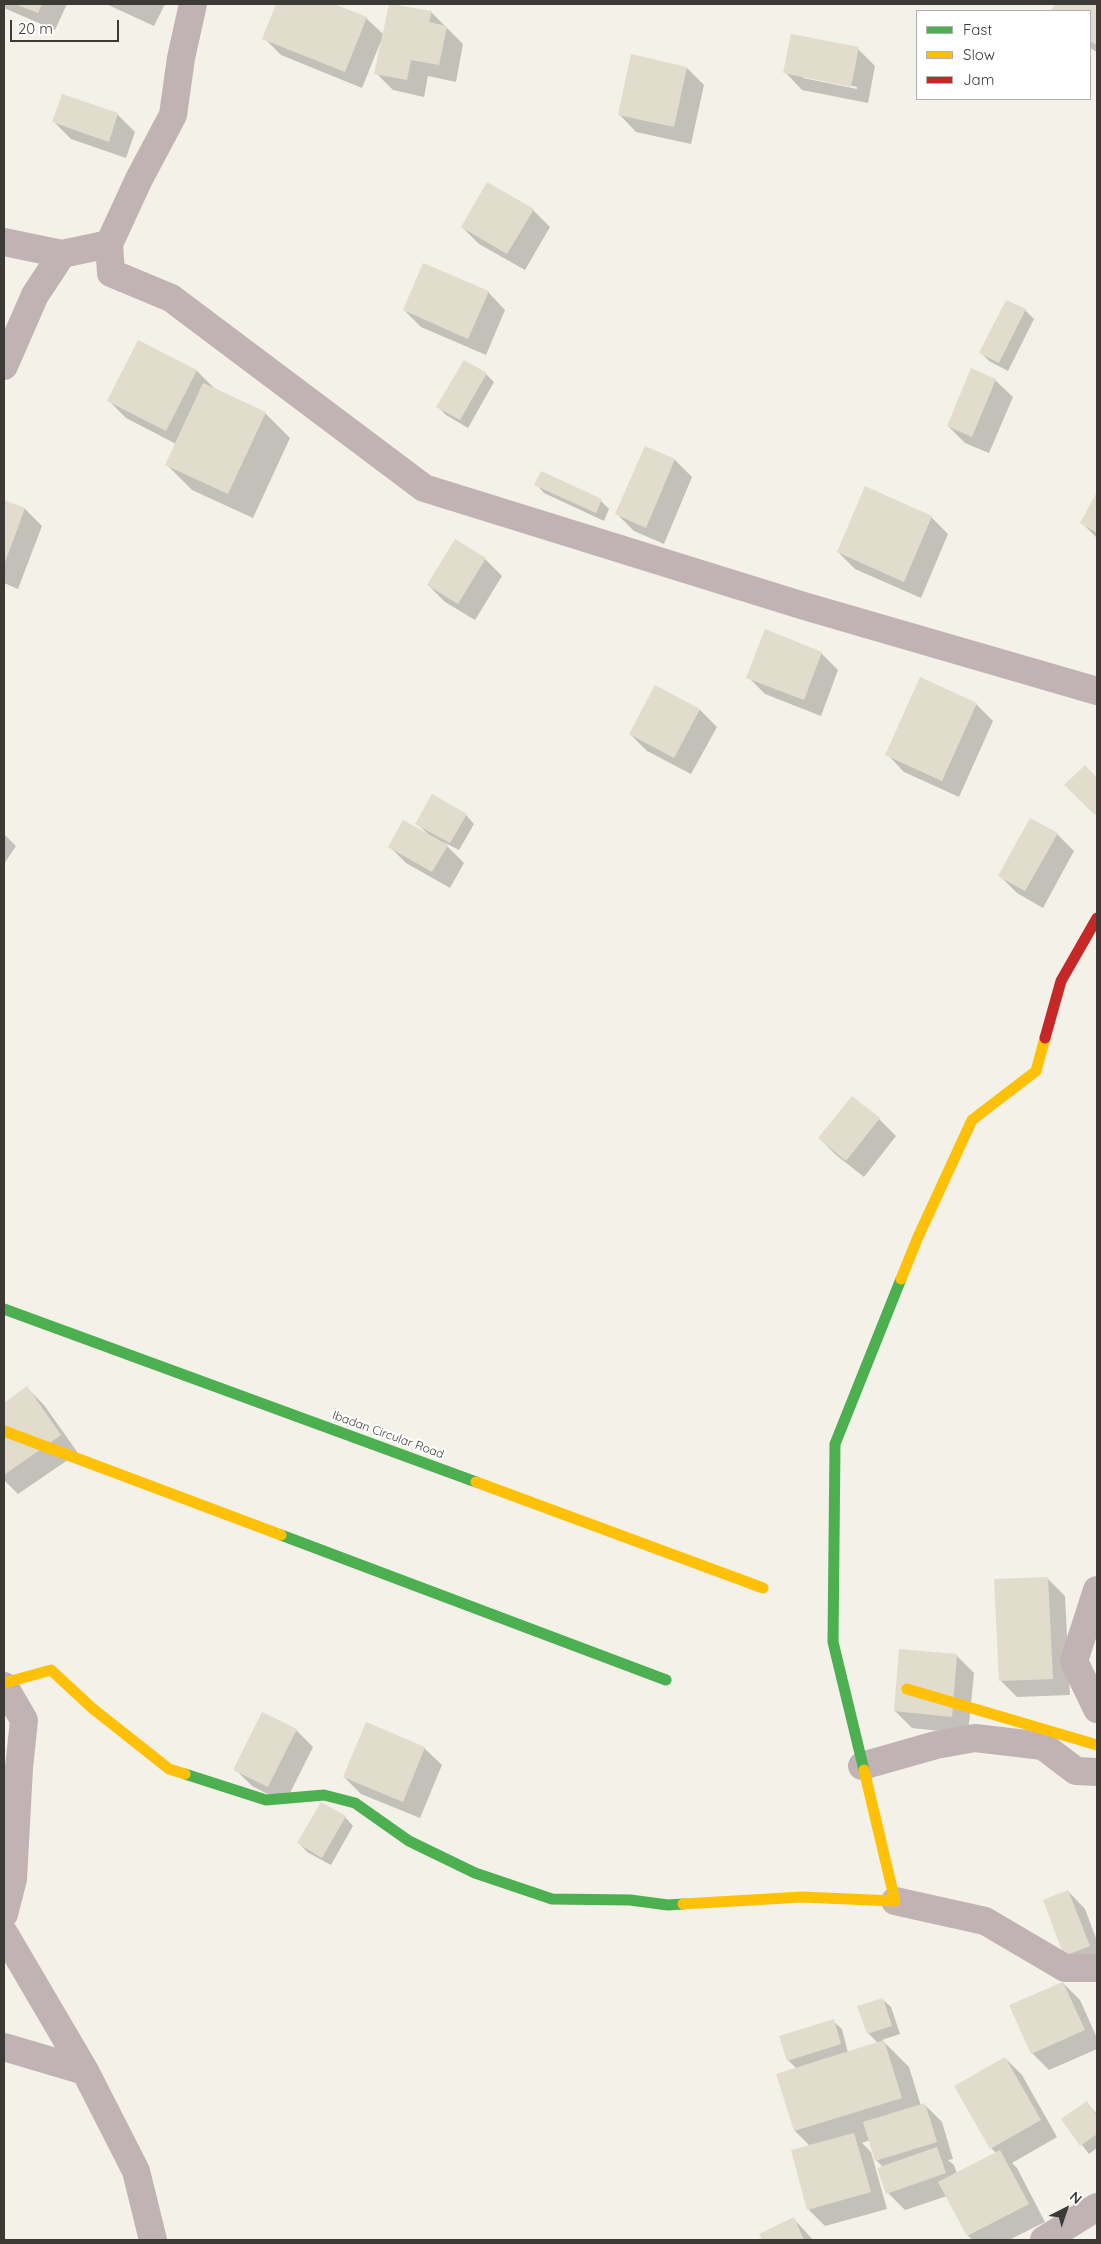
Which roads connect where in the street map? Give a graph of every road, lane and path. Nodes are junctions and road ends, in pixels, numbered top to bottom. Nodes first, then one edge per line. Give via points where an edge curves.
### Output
1 (193, 4) edge
2 (4, 242) edge
3 (109, 244) junction
4 (62, 254) junction
5 (4, 366) edge
6 (1097, 692) edge
7 (1097, 918) edge
8 (4, 1308) edge
9 (4, 1431) edge
10 (763, 1588) dead end
11 (1097, 1590) edge
12 (666, 1680) dead end
13 (4, 1685) edge
14 (907, 1689) dead end
15 (1097, 1709) edge
16 (1097, 1745) edge
17 (862, 1766) junction
18 (1097, 1772) edge
19 (895, 1901) junction
20 (4, 1914) edge
21 (4, 1934) edge
22 (1097, 1968) edge
23 (4, 2047) edge
24 (84, 2071) junction
25 (1097, 2207) edge
26 (153, 2240) edge
27 (1044, 2240) edge

1 - 3 street via 173,115
2 - 4 street
3 - 4 street
3 - 6 street via 111,273 171,298 424,488 804,606
4 - 5 street via 35,295
7 - 17 main road via 1061,981 1036,1071 972,1120 918,1237 835,1444 833,1642
8 - 10 main road, Ibadan Circular Road
9 - 12 main road
11 - 15 street via 1074,1661
13 - 19 main road via 51,1670 92,1708 169,1769 266,1800 324,1795 354,1803 409,1841 475,1873 552,1899 630,1900 668,1905 802,1897
13 - 20 street via 24,1720 13,1879
14 - 16 main road
17 - 18 street via 936,1745 975,1738 1043,1746 1076,1771
17 - 19 main road
19 - 22 street via 985,1921 1065,1968
21 - 24 street
23 - 24 street
24 - 26 street via 136,2171
25 - 27 street

